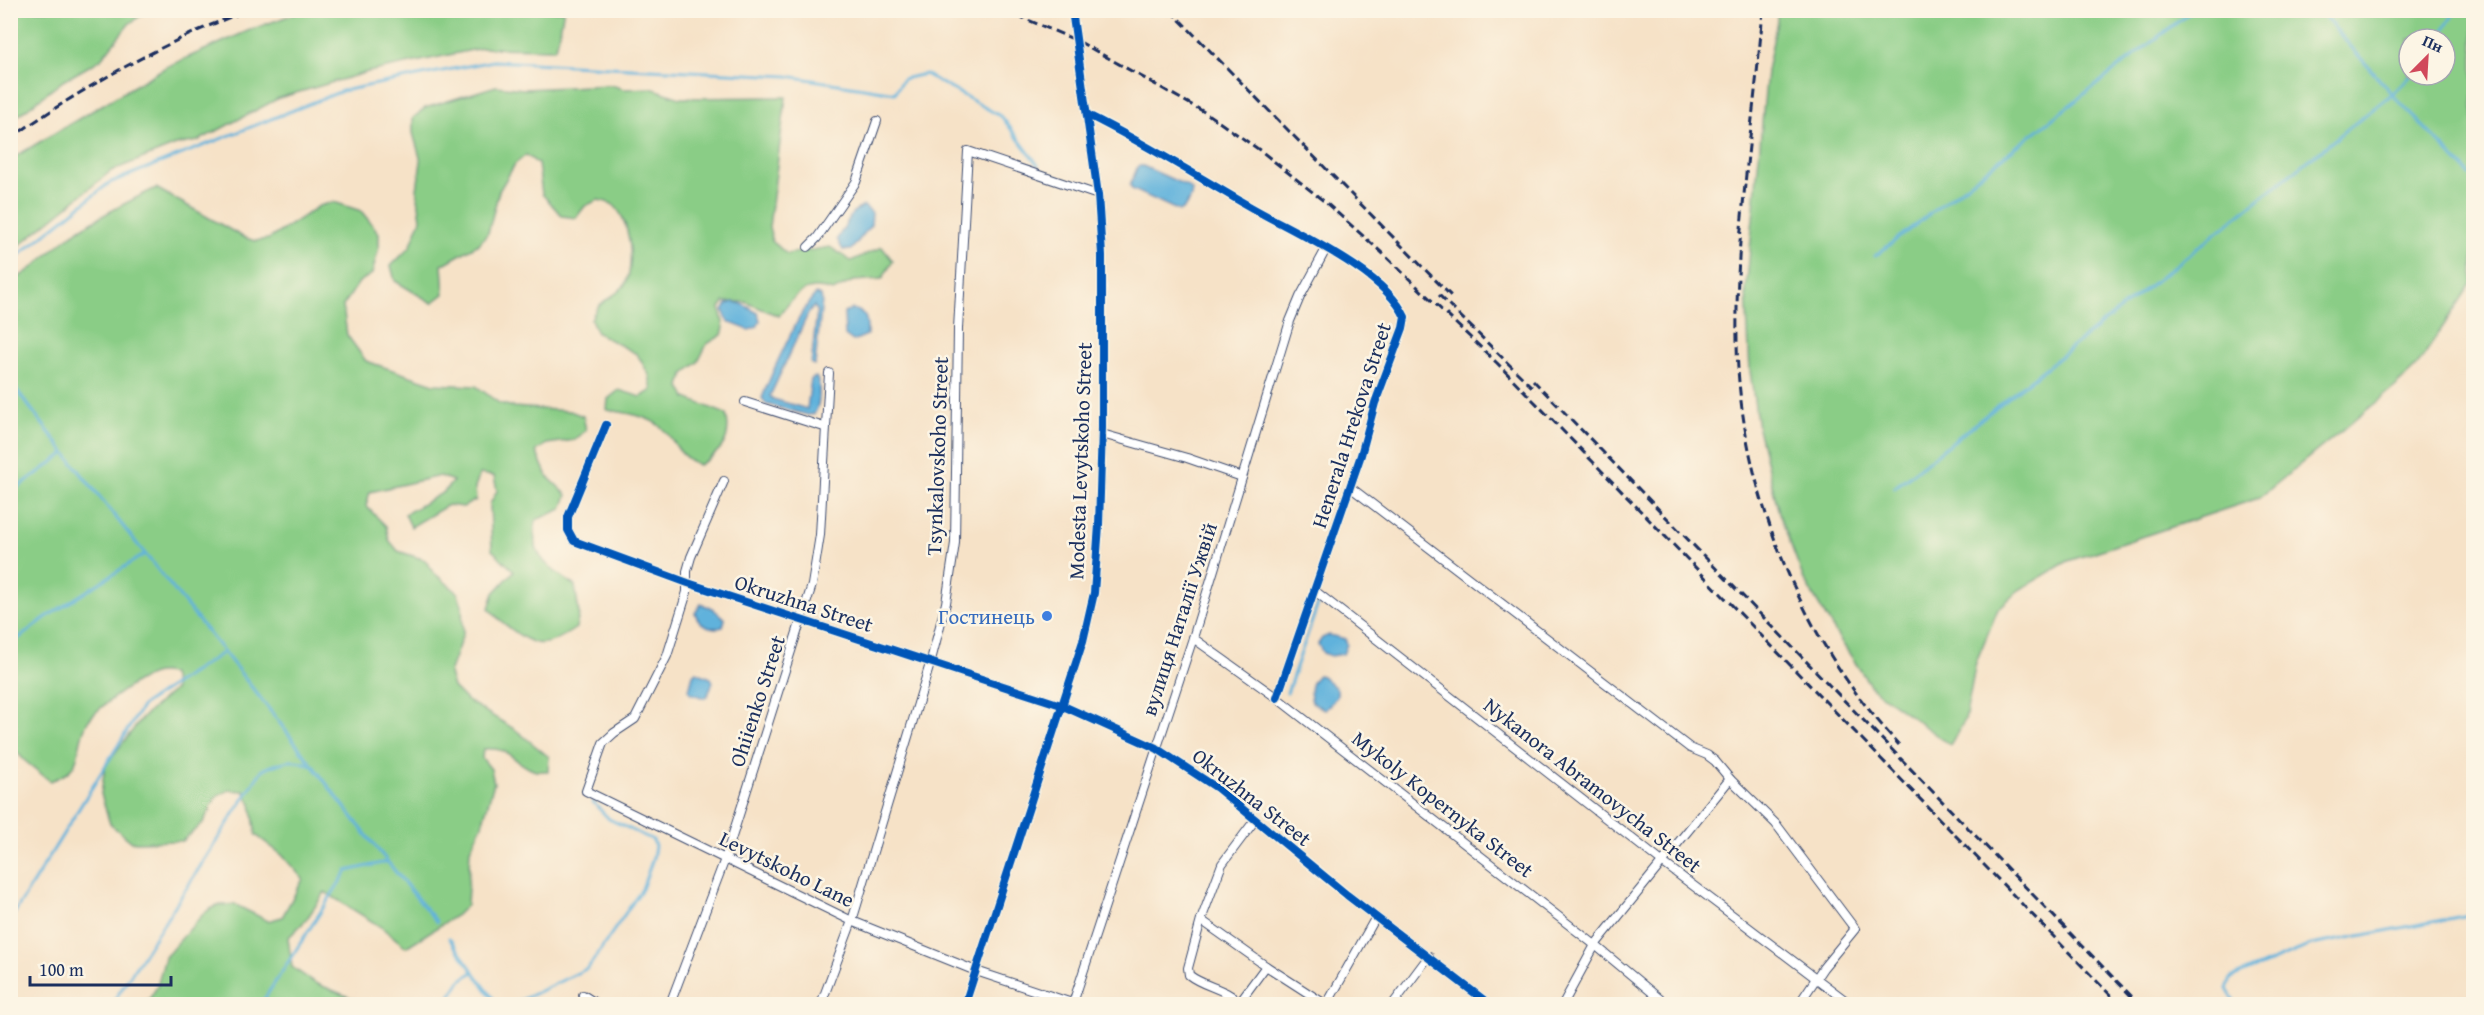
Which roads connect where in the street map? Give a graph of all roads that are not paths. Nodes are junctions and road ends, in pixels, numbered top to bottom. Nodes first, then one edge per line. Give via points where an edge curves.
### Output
1 (1072, 10) edge
2 (1088, 116) junction
3 (876, 121) dead end
4 (1098, 195) junction
5 (808, 247) dead end
6 (1326, 249) junction
7 (829, 373) dead end
8 (745, 402) dead end
9 (606, 425) dead end
10 (825, 427) junction
11 (1102, 434) junction
12 (1242, 477) junction
13 (724, 481) dead end
14 (1350, 487) junction
15 (688, 584) junction
16 (1315, 591) junction
17 (802, 621) junction
18 (1193, 638) junction
19 (930, 664) junction
20 (1277, 698) junction
21 (1061, 705) junction
22 (1156, 748) junction
23 (1730, 779) junction
24 (1255, 820) junction
25 (724, 859) junction
26 (1662, 862) junction
27 (1376, 917) junction
28 (1201, 920) junction
29 (852, 921) junction
30 (1595, 945) junction
31 (1429, 957) junction
32 (1266, 966) junction
33 (976, 971) junction
34 (1818, 978) junction
35 (583, 995) dead end
36 (1238, 1003) edge
37 (1074, 1004) edge
38 (597, 1005) edge
39 (670, 1005) edge
40 (821, 1005) edge
41 (965, 1005) edge
42 (1326, 1005) edge
43 (1393, 1005) edge
44 (1489, 1005) edge
45 (1563, 1005) edge
46 (1666, 1005) edge
47 (1799, 1005) edge
48 (1850, 1005) edge

1 - 2 street, Modesta Levytskoho Street
2 - 4 street, Modesta Levytskoho Street
2 - 6 street, Henerala Hrekova Street via 1123,132
3 - 5 street via 856,182
4 - 11 street, Modesta Levytskoho Street
4 - 19 street, Tsynkalovskoho Street via 968,151 958,329 955,543 946,603
6 - 12 street, вулиця Наталії Ужвій via 1290,321
6 - 14 street, Henerala Hrekova Street via 1387,293 1405,318
7 - 10 street, Ohiienko Street
8 - 10 street
9 - 15 street, Okruzhna Street via 567,517 568,530 574,541 588,548
10 - 17 street, Ohiienko Street via 820,535
11 - 12 street
11 - 21 street, Modesta Levytskoho Street via 1094,593 1083,641
12 - 18 street, вулиця Наталії Ужвій
13 - 15 street via 691,557
14 - 16 street, Henerala Hrekova Street
14 - 23 street, Henerala Hrekova Street via 1690,748 1707,755
15 - 17 street, Okruzhna Street
15 - 25 street, Levytskoho Lane via 667,656 635,719 603,743 586,791
16 - 20 street, Henerala Hrekova Street
16 - 26 street, Nykanora Abramovycha Street
17 - 19 street, Okruzhna Street
17 - 25 street, Ohiienko Street
18 - 20 street, Mykoly Kopernyka Street
18 - 22 street, вулиця Наталії Ужвій
19 - 21 street, Okruzhna Street
19 - 29 street, Tsynkalovskoho Street
20 - 30 street, Mykoly Kopernyka Street
21 - 22 street, Okruzhna Street
21 - 33 street, Modesta Levytskoho Street
22 - 24 street, Okruzhna Street via 1217,788
22 - 37 street, вулиця Наталії Ужвій
23 - 26 street
23 - 34 street, Henerala Hrekova Street via 1776,824 1855,929
24 - 27 street, Okruzhna Street
24 - 28 street via 1222,864
25 - 29 street, Levytskoho Lane
25 - 39 street, Ohiienko Street
26 - 30 street
26 - 34 street, Nykanora Abramovycha Street
27 - 31 street, Okruzhna Street
27 - 42 street
28 - 32 street
28 - 36 street via 1189,975 1231,995
29 - 33 street, Levytskoho Lane
29 - 40 street, Tsynkalovskoho Street
30 - 45 street
30 - 46 street, Mykoly Kopernyka Street
31 - 43 street
31 - 44 street, Okruzhna Street
32 - 36 street
32 - 42 street
33 - 37 street, Levytskoho Lane
33 - 41 street, Modesta Levytskoho Street
34 - 47 street
34 - 48 street, Nykanora Abramovycha Street
35 - 38 street

